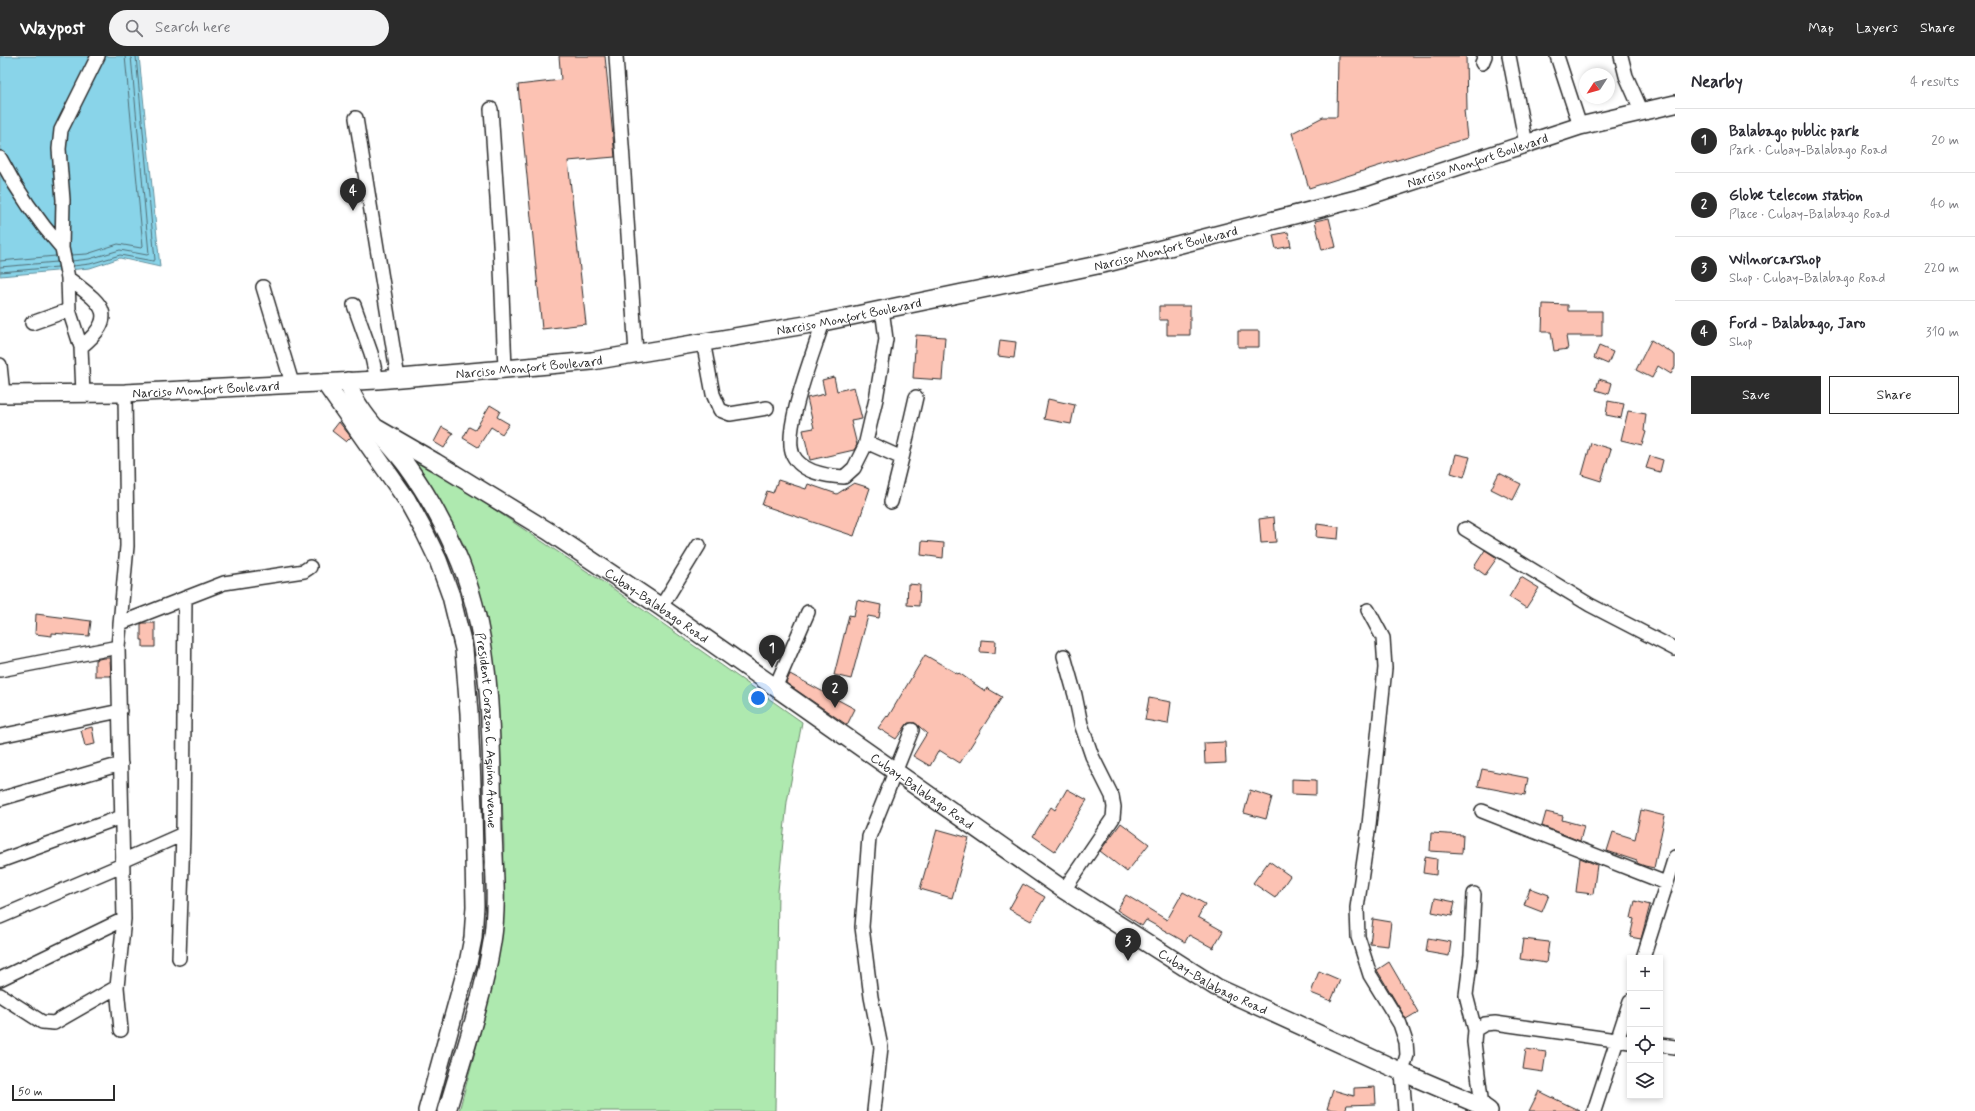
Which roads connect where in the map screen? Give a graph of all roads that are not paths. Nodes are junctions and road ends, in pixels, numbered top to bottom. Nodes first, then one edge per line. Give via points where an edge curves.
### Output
1 (98, 56) edge
2 (616, 56) edge
3 (1509, 56) edge
4 (1557, 56) edge
5 (1621, 56) edge
6 (1675, 104) edge
7 (491, 109) dead end
8 (1642, 112) junction
9 (356, 118) dead end
10 (1580, 126) junction
11 (1526, 144) junction
12 (0, 158) edge
13 (62, 248) junction
14 (68, 278) junction
15 (263, 287) dead end
16 (354, 305) dead end
17 (882, 309) junction
18 (69, 310) junction
19 (823, 322) junction
20 (32, 323) dead end
21 (703, 342) junction
22 (81, 348) junction
23 (636, 353) junction
24 (0, 365) edge
25 (505, 369) junction
26 (398, 378) junction
27 (377, 380) junction
28 (348, 381) junction
29 (292, 383) junction
30 (325, 383) junction
31 (125, 393) junction
32 (2, 394) edge
33 (83, 394) junction
34 (916, 397) dead end
35 (767, 408) dead end
36 (378, 429) junction
37 (866, 442) junction
38 (902, 458) junction
39 (891, 502) dead end
40 (1465, 529) dead end
41 (699, 545) dead end
42 (310, 567) dead end
43 (185, 598) junction
44 (662, 607) junction
45 (1368, 610) dead end
46 (808, 612) dead end
47 (121, 623) junction
48 (118, 647) junction
49 (1675, 649) edge
50 (1064, 656) dead end
51 (0, 670) edge
52 (774, 688) junction
53 (120, 711) junction
54 (912, 730) dead end
55 (0, 736) edge
56 (121, 764) junction
57 (896, 771) junction
58 (0, 800) edge
59 (1482, 811) dead end
60 (121, 817) junction
61 (183, 834) junction
62 (1675, 858) edge
63 (0, 861) edge
64 (122, 863) junction
65 (1666, 883) junction
66 (1064, 890) junction
67 (1474, 894) dead end
68 (0, 917) edge
69 (124, 920) junction
70 (1645, 955) edge
71 (179, 958) dead end
72 (0, 979) edge
73 (117, 987) junction
74 (0, 995) edge
75 (1627, 1022) edge
76 (121, 1030) dead end
77 (1475, 1030) junction
78 (1624, 1042) edge
79 (1663, 1045) edge
80 (1675, 1047) edge
81 (1402, 1072) junction
82 (1486, 1108) edge
83 (427, 1111) edge
84 (448, 1111) edge
85 (874, 1111) edge
86 (1405, 1111) edge
87 (1594, 1111) edge

1 - 13 street via 61,130 59,149 63,200
2 - 23 street
3 - 11 street
4 - 10 street
5 - 8 street via 1626,76
6 - 8 main road, Narciso Monfort Boulevard
7 - 25 street
8 - 10 main road, Narciso Monfort Boulevard
9 - 26 street
10 - 11 main road, Narciso Monfort Boulevard
11 - 17 main road, Narciso Monfort Boulevard via 1368,196 1107,263
12 - 13 street via 15,187 41,225
13 - 14 street
14 - 18 street
14 - 22 street via 94,298 103,311 102,324
15 - 29 street
16 - 27 street via 371,353
17 - 19 main road, Narciso Monfort Boulevard
17 - 37 street via 886,339
18 - 20 street
18 - 22 street
19 - 21 main road, Narciso Monfort Boulevard
19 - 37 street via 794,413 791,438 793,455 810,471 844,477 854,468
21 - 23 main road, Narciso Monfort Boulevard
21 - 35 street via 713,394 720,410 730,414
22 - 33 street
23 - 25 main road, Narciso Monfort Boulevard via 592,361
24 - 32 street
25 - 26 main road, Narciso Monfort Boulevard
26 - 27 main road, Narciso Monfort Boulevard
27 - 28 main road, Narciso Monfort Boulevard
28 - 30 main road, Narciso Monfort Boulevard
28 - 36 main road, President Corazon C. Aquino Avenue via 352,396
29 - 30 main road, Narciso Monfort Boulevard
29 - 31 main road, Narciso Monfort Boulevard
30 - 83 main road, President Corazon C. Aquino Avenue via 407,500 424,531 451,596 464,649 470,712 474,809 473,938
31 - 33 main road, Narciso Monfort Boulevard
31 - 47 street via 127,546
32 - 33 main road, Narciso Monfort Boulevard
34 - 38 street
36 - 44 main road, Cubay-Balabago Road via 548,531
36 - 84 main road, President Corazon C. Aquino Avenue via 423,490 456,552 477,618 483,647 489,711 493,808 493,941
37 - 38 street
38 - 39 street
40 - 49 street via 1590,605
41 - 44 street
42 - 43 street via 304,571 224,583
43 - 47 street
43 - 61 street
44 - 52 main road, Cubay-Balabago Road
45 - 81 street via 1383,638 1385,668 1369,825 1357,908 1358,937 1370,975 1400,1024 1406,1042 1407,1055
46 - 52 street
47 - 48 street
48 - 51 street
48 - 53 street
50 - 66 street via 1081,724 1092,756 1112,796 1114,807 1113,818
52 - 57 main road, Cubay-Balabago Road
53 - 55 street
53 - 56 street
54 - 57 street
56 - 58 street
56 - 60 street
57 - 66 main road, Cubay-Balabago Road
57 - 85 street via 869,837 862,927 871,997 881,1047
59 - 65 street
60 - 63 street
60 - 64 street
61 - 64 street
61 - 71 street
62 - 65 street
64 - 68 street
64 - 69 street
65 - 70 street
66 - 81 main road, Cubay-Balabago Road via 1216,987
67 - 77 street via 1472,956 1466,995
69 - 72 street
69 - 73 street
73 - 74 street via 54,1023 42,1022
73 - 76 street
75 - 78 street
77 - 78 street via 1485,1024 1495,1024
77 - 82 street via 1474,1042
78 - 87 street
79 - 80 street
81 - 82 main road, Cubay-Balabago Road
81 - 86 street

